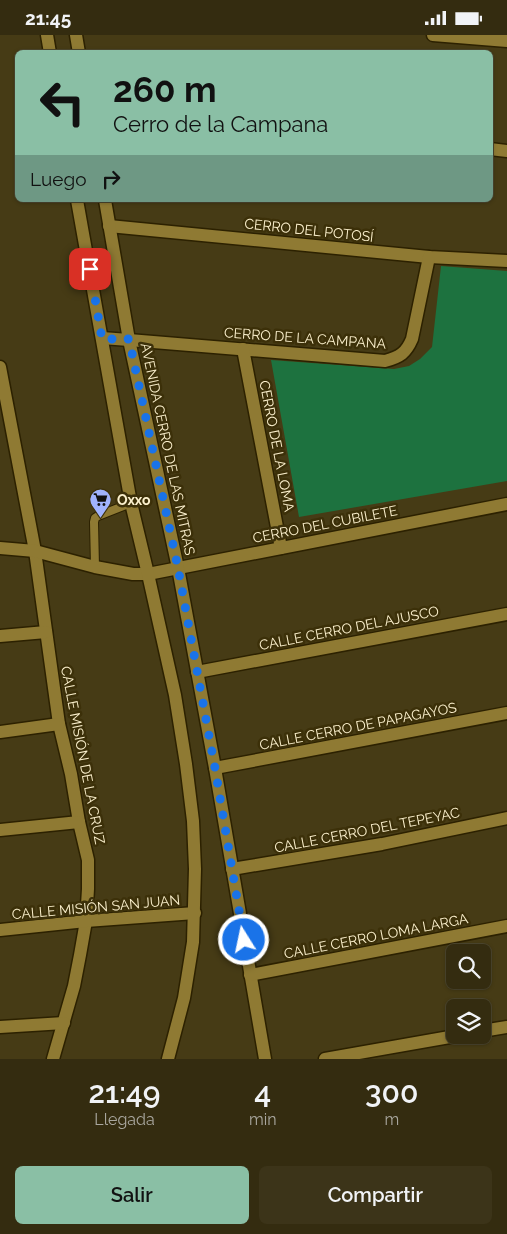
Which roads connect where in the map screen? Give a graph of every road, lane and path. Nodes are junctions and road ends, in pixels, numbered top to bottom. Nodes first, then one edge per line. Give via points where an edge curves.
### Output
1 (47, 35) edge
2 (76, 35) edge
3 (433, 35) edge
4 (507, 41) edge
5 (50, 50) edge
6 (78, 50) edge
7 (493, 149) edge
8 (507, 151) edge
9 (77, 202) edge
10 (105, 202) edge
11 (109, 226) junction
12 (429, 257) junction
13 (507, 261) edge
14 (102, 339) junction
15 (129, 339) junction
16 (243, 349) junction
17 (0, 367) edge
18 (6, 424) edge
19 (131, 503) junction
20 (507, 504) edge
21 (0, 548) edge
22 (281, 548) junction
23 (35, 551) junction
24 (95, 567) junction
25 (178, 568) junction
26 (148, 573) junction
27 (507, 614) edge
28 (46, 632) junction
29 (0, 636) edge
30 (197, 672) junction
31 (507, 713) edge
32 (59, 724) junction
33 (0, 732) edge
34 (215, 768) junction
35 (507, 818) edge
36 (79, 822) junction
37 (0, 830) edge
38 (232, 869) junction
39 (194, 913) junction
40 (86, 921) junction
41 (507, 927) edge
42 (0, 930) edge
43 (250, 975) junction
44 (64, 1023) junction
45 (0, 1027) edge
46 (507, 1027) edge
47 (491, 1030) edge
48 (446, 1038) edge
49 (53, 1059) edge
50 (168, 1059) edge
51 (265, 1059) edge
52 (325, 1059) edge

1 - 5 street
2 - 6 street
3 - 4 street
7 - 8 street
9 - 14 street
10 - 11 street, AVENIDA CERRO DE LAS MITRAS
11 - 12 street, CERRO DEL POTOSÍ
11 - 15 street, AVENIDA CERRO DE LAS MITRAS
12 - 13 street, CERRO DEL POTOSÍ
12 - 16 street, CERRO DE LA CAMPANA via 412,339 408,348 393,359 385,361
14 - 15 street, CERRO DE LA CAMPANA
14 - 19 street
15 - 16 street, CERRO DE LA CAMPANA
15 - 25 street, AVENIDA CERRO DE LAS MITRAS
16 - 22 street, CERRO DE LA LOMA
17 - 18 street, CALLE MISIÓN DE LA CRUZ
18 - 23 street, CALLE MISIÓN DE LA CRUZ
19 - 24 lane via 95,518
19 - 26 street
20 - 22 street, CERRO DEL CUBILETE
21 - 23 street, CERRO DEL CUBILETE
22 - 25 street, CERRO DEL CUBILETE
23 - 24 street, CERRO DEL CUBILETE
23 - 28 street, CALLE MISIÓN DE LA CRUZ
24 - 26 street, CERRO DEL CUBILETE
25 - 26 street, CERRO DEL CUBILETE
25 - 30 street, AVENIDA CERRO DE LAS MITRAS
26 - 39 street via 175,695 186,764 193,821
27 - 30 street, CALLE CERRO DEL AJUSCO
28 - 29 street
28 - 32 street, CALLE MISIÓN DE LA CRUZ
30 - 34 street, AVENIDA CERRO DE LAS MITRAS
31 - 34 street, CALLE CERRO DE PAPAGAYOS
32 - 33 street
32 - 36 street, CALLE MISIÓN DE LA CRUZ
34 - 38 street, AVENIDA CERRO DE LAS MITRAS
35 - 38 street, CALLE CERRO DEL TEPEYAC via 382,844
36 - 37 street
36 - 40 street, CALLE MISIÓN DE LA CRUZ via 88,860
38 - 43 street, AVENIDA CERRO DE LAS MITRAS
39 - 40 street, CALLE MISIÓN SAN JUAN
39 - 50 street via 184,998
40 - 42 street, CALLE MISIÓN SAN JUAN
40 - 44 street, CALLE MISIÓN DE LA CRUZ
41 - 43 street, CALLE CERRO LOMA LARGA
43 - 51 street, AVENIDA CERRO DE LAS MITRAS
44 - 45 street
44 - 49 street, CALLE MISIÓN DE LA CRUZ
46 - 47 street
48 - 52 street

